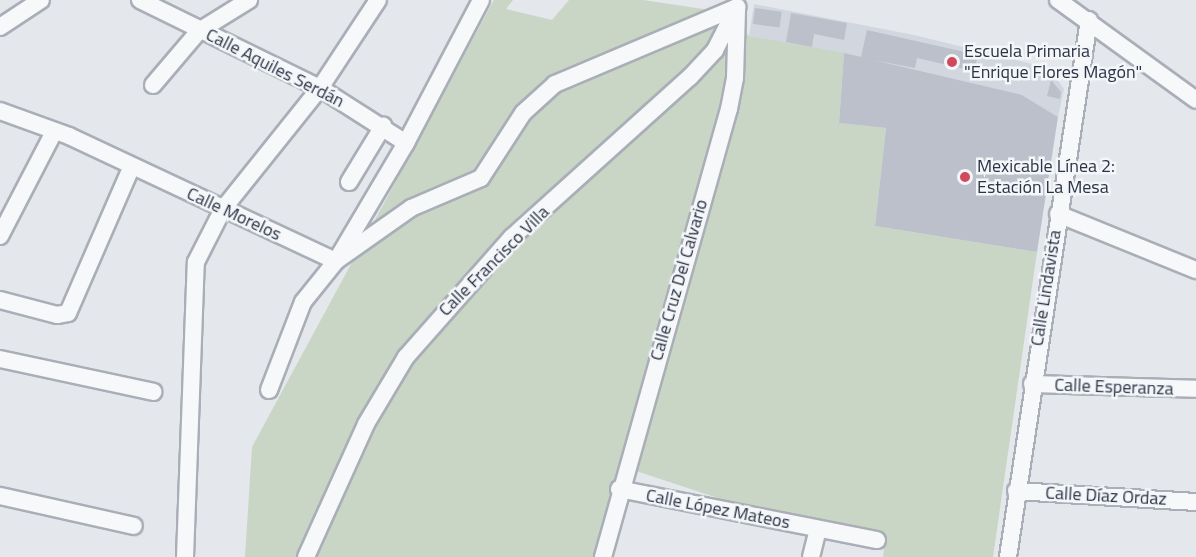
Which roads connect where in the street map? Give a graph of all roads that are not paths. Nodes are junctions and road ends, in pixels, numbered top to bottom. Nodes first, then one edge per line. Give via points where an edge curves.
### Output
1 (41, 0) edge
2 (140, 0) edge
3 (249, 0) edge
4 (378, 0) edge
5 (481, 0) edge
6 (1058, 0) edge
7 (738, 4) edge
8 (1089, 20) junction
9 (0, 27) edge
10 (199, 31) junction
11 (153, 85) dead end
12 (320, 88) junction
13 (1196, 100) edge
14 (0, 111) edge
15 (383, 126) junction
16 (54, 132) junction
17 (406, 143) junction
18 (132, 166) junction
19 (349, 182) dead end
20 (223, 209) junction
21 (1058, 214) junction
22 (0, 236) edge
23 (336, 261) junction
24 (1196, 270) edge
25 (0, 300) edge
26 (0, 359) edge
27 (1032, 384) junction
28 (1196, 389) edge
29 (269, 390) dead end
30 (154, 392) dead end
31 (619, 489) junction
32 (1016, 491) junction
33 (0, 496) edge
34 (1196, 502) edge
35 (134, 526) dead end
36 (818, 529) junction
37 (877, 540) dead end
38 (185, 557) edge
39 (306, 557) edge
40 (603, 557) edge
41 (811, 557) edge
42 (1008, 557) edge

1 - 9 street
2 - 10 street, Calle Aquiles Serdán
3 - 10 street
4 - 12 street via 358,23
5 - 17 street
6 - 8 street
7 - 23 street via 555,84 523,113 481,178 411,208
7 - 31 street, Calle Cruz Del Calvario via 735,78 729,109
7 - 39 street, Calle Francisco Villa via 715,50 690,77 511,238 406,357 366,424
8 - 13 street
8 - 21 street, Calle Lindavista
10 - 11 street
10 - 12 street, Calle Aquiles Serdán
12 - 15 street, Calle Aquiles Serdán
12 - 20 street
14 - 16 street, Calle Morelos
15 - 17 street, Calle Aquiles Serdán
15 - 19 street
16 - 18 street, Calle Morelos
16 - 22 street
17 - 23 street
18 - 20 street, Calle Morelos
18 - 25 street via 65,315
20 - 23 street, Calle Morelos
20 - 38 street via 196,262 192,283 193,429
21 - 24 street
21 - 27 street, Calle Lindavista
23 - 29 street via 303,302
26 - 30 street
27 - 28 street, Calle Esperanza
27 - 32 street, Calle Lindavista
31 - 36 street, Calle López Mateos
31 - 40 street, Calle Cruz Del Calvario
32 - 34 street, Calle Díaz Ordaz
32 - 42 street, Calle Lindavista
33 - 35 street
36 - 37 street, Calle López Mateos
36 - 41 street

